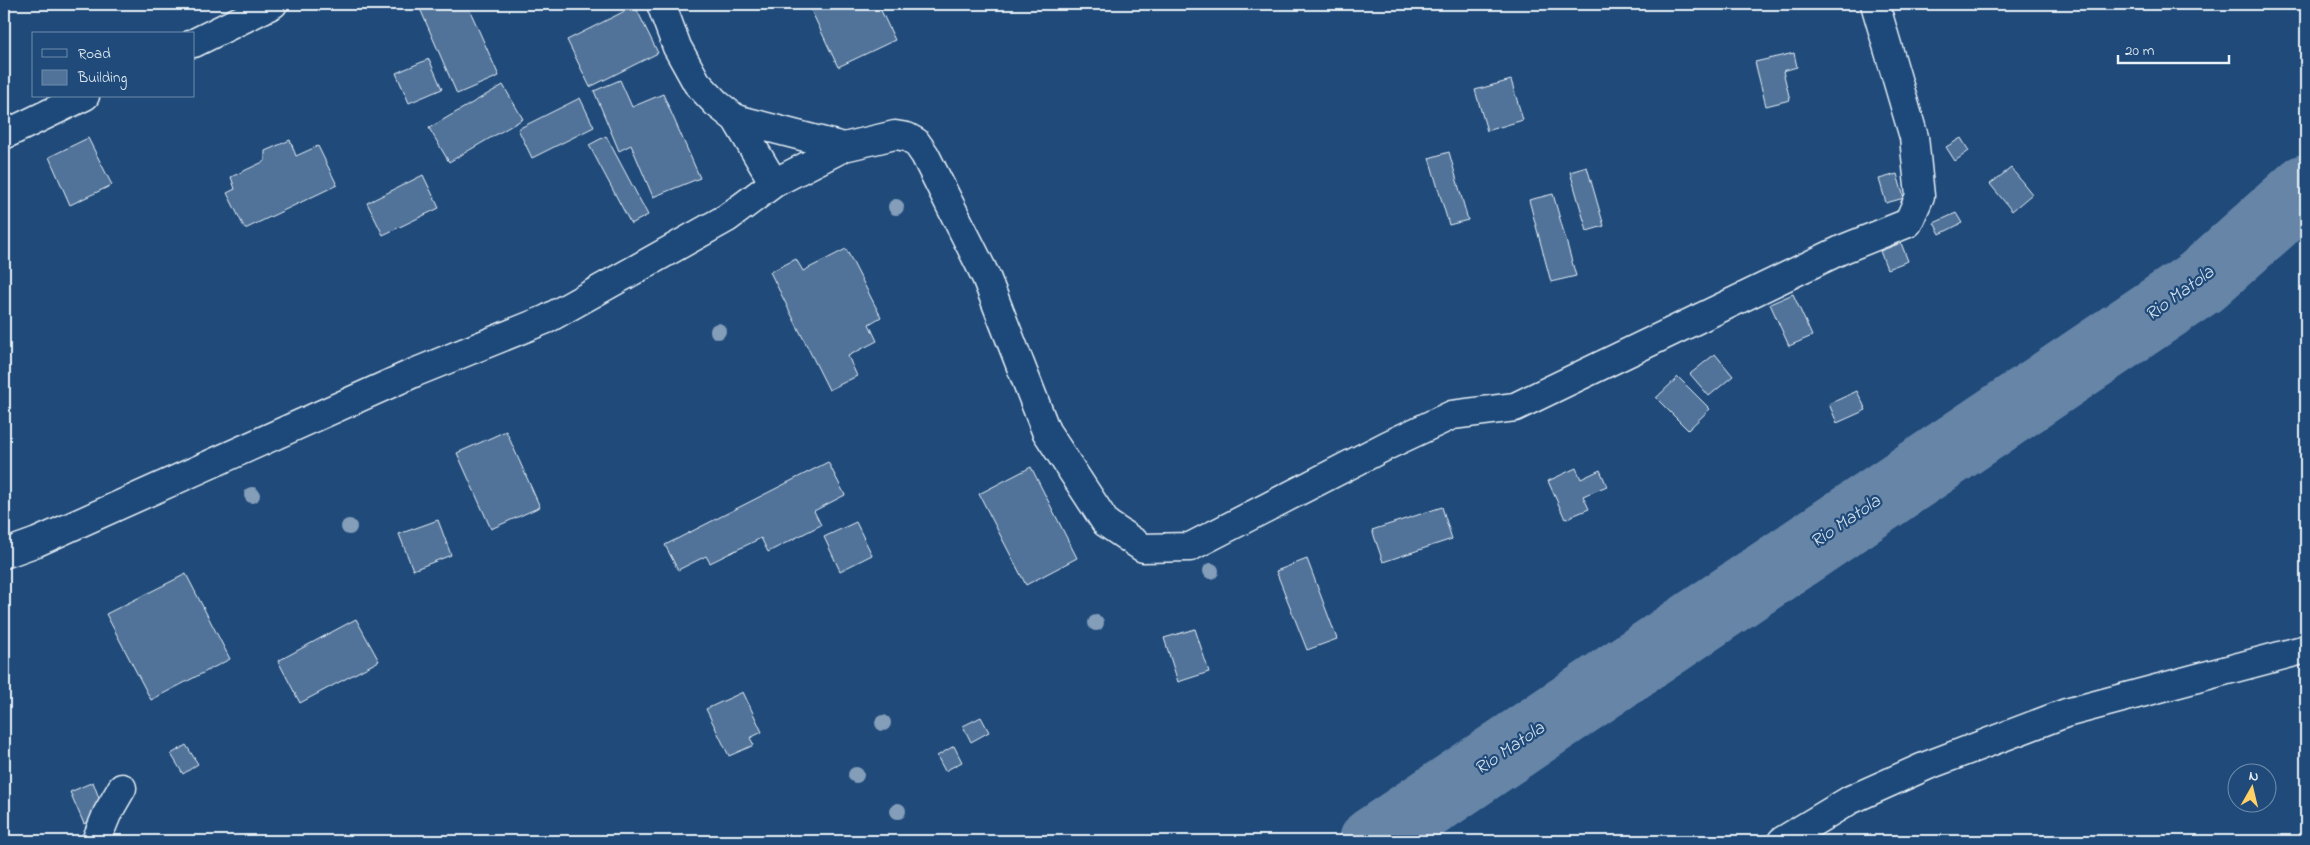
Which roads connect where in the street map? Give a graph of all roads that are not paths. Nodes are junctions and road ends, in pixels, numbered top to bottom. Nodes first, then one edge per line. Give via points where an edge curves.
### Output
1 (273, 4) edge
2 (661, 4) edge
3 (1875, 4) edge
4 (195, 43) edge
5 (81, 98) edge
6 (736, 119) junction
7 (4, 135) edge
8 (844, 146) junction
9 (774, 183) junction
10 (4, 554) edge
11 (2306, 649) edge
12 (122, 788) dead end
13 (96, 841) edge
14 (1782, 841) edge

1 - 4 street
2 - 6 street via 677,47 697,83
3 - 8 street via 1914,137 1920,196 1908,223 1842,249 1515,407 1452,415 1190,547 1143,548 1106,523 1046,431 986,277 916,142 895,136
5 - 7 street
6 - 8 street
6 - 9 street
8 - 9 street
9 - 10 street via 727,218 547,319 416,372
11 - 14 street via 2066,713 1926,766 1850,800
12 - 13 street

